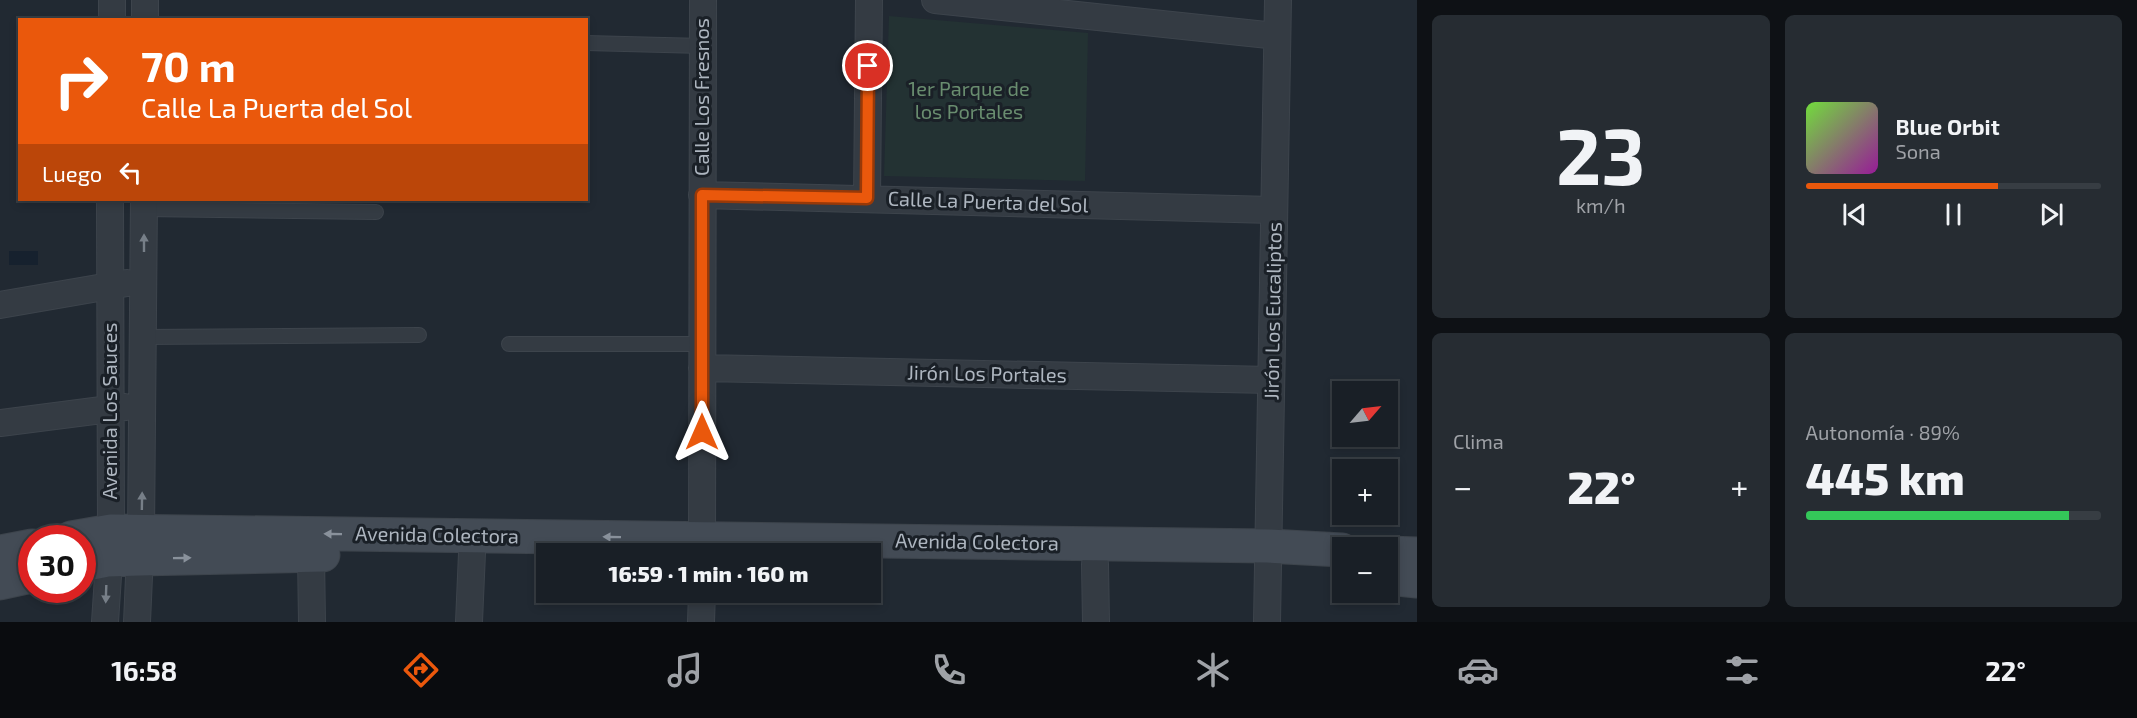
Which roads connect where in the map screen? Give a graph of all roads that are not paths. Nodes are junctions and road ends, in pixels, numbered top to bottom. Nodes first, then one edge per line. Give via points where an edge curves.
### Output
1 (112, 0) edge
2 (146, 0) edge
3 (703, 0) edge
4 (869, 0) edge
5 (934, 0) edge
6 (1278, 0) edge
7 (112, 18) edge
8 (145, 18) edge
9 (1277, 36) junction
10 (588, 43) edge
11 (703, 46) junction
12 (702, 195) junction
13 (867, 198) junction
14 (110, 201) edge
15 (144, 204) edge
16 (1274, 210) junction
17 (376, 212) dead end
18 (144, 281) junction
19 (110, 286) junction
20 (0, 305) edge
21 (419, 335) dead end
22 (142, 337) junction
23 (509, 344) dead end
24 (703, 356) junction
25 (1271, 380) junction
26 (143, 403) junction
27 (109, 410) junction
28 (0, 423) edge
29 (702, 543) edge
30 (96, 544) edge
31 (536, 547) edge
32 (18, 549) edge
33 (116, 549) edge
34 (881, 549) edge
35 (1332, 551) edge
36 (0, 552) edge
37 (472, 553) junction
38 (1398, 553) edge
39 (536, 554) edge
40 (1417, 554) edge
41 (311, 556) junction
42 (1268, 557) junction
43 (881, 561) edge
44 (1095, 564) junction
45 (1332, 571) edge
46 (18, 579) edge
47 (1398, 579) edge
48 (1417, 581) edge
49 (0, 583) edge
50 (702, 603) edge
51 (105, 622) edge
52 (137, 622) edge
53 (312, 622) edge
54 (469, 622) edge
55 (701, 622) edge
56 (1096, 622) edge
57 (1267, 622) edge

1 - 7 street
2 - 8 street
3 - 11 street, Calle Los Fresnos
4 - 13 street
5 - 9 street
6 - 9 street, Jirón Los Eucaliptos
9 - 16 street, Jirón Los Eucaliptos
10 - 11 lane
11 - 12 street, Calle Los Fresnos
12 - 13 street, Calle La Puerta del Sol
12 - 24 street, Calle Los Fresnos
13 - 16 street, Calle La Puerta del Sol
14 - 19 street, Avenida Los Sauces
15 - 17 lane
18 -> 15 street, Avenida Los Sauces
16 - 25 street, Jirón Los Eucaliptos
18 - 19 street
18 - 22 street, Avenida Los Sauces
19 - 20 street
19 - 27 street, Avenida Los Sauces
21 - 22 lane
22 - 26 street, Avenida Los Sauces
23 - 24 lane
24 - 25 street, Jirón Los Portales
24 - 29 street, Calle Los Fresnos
25 - 42 street, Jirón Los Eucaliptos
26 - 27 street
33 -> 26 street, Avenida Los Sauces
27 - 28 street
27 - 33 street, Avenida Los Sauces
30 - 33 street, Avenida Colectora
31 -> 33 street, Avenida Colectora
32 - 36 street
33 -> 41 street, Avenida Colectora
33 -> 51 street, Avenida Los Sauces
33 - 52 street, Avenida Los Sauces
34 - 42 street, Avenida Colectora
35 - 42 street, Avenida Colectora
37 - 39 street, Avenida Colectora
37 - 41 street, Avenida Colectora
37 - 54 street
38 - 40 street
41 - 53 street
42 - 44 street, Avenida Colectora
42 - 45 street, Avenida Colectora
42 - 57 street, Jirón Los Eucaliptos
43 - 44 street, Avenida Colectora
44 - 56 street
46 - 49 street
47 - 48 street
50 - 55 street

